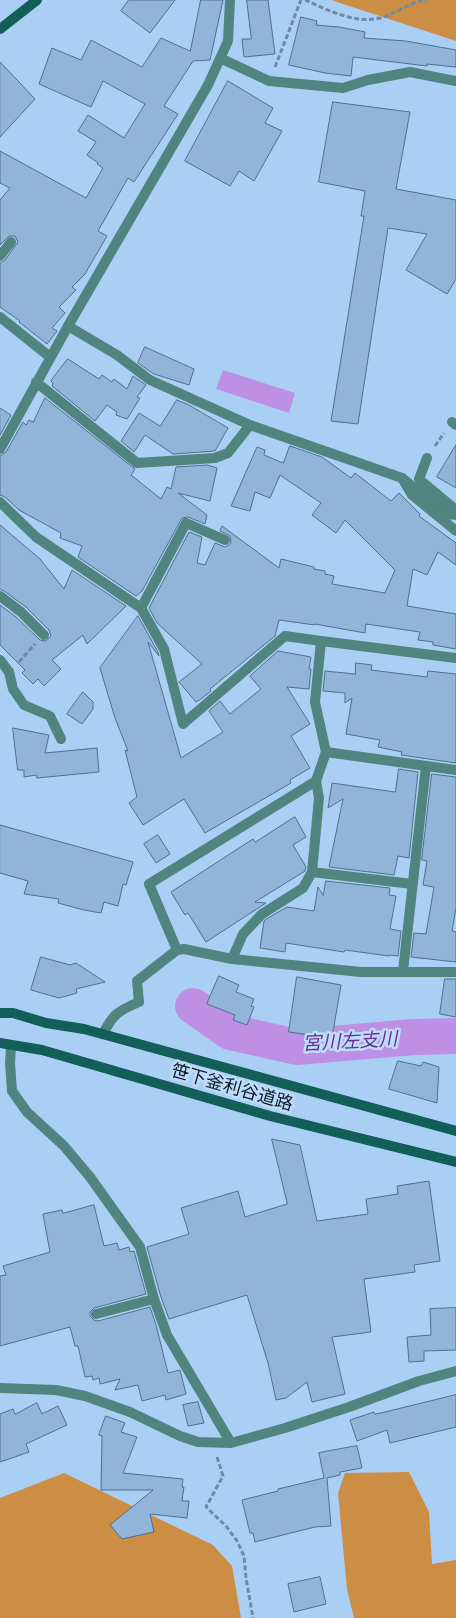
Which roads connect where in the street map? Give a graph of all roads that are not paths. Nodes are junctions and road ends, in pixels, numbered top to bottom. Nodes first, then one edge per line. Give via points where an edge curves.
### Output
1 (37, 0) edge
2 (230, 0) edge
3 (0, 29) edge
4 (220, 58) junction
5 (456, 80) edge
6 (11, 242) dead end
7 (0, 256) edge
8 (0, 317) edge
9 (68, 326) junction
10 (50, 357) junction
11 (36, 382) junction
12 (250, 425) junction
13 (0, 449) edge
14 (426, 458) road end
15 (402, 478) junction
16 (0, 502) edge
17 (456, 510) edge
18 (456, 515) edge
19 (456, 531) edge
20 (225, 540) dead end
21 (0, 596) edge
22 (141, 608) junction
23 (44, 635) road end
24 (320, 641) junction
25 (456, 658) edge
26 (0, 660) edge
27 (61, 739) dead end
28 (326, 752) junction
29 (426, 766) junction
30 (456, 770) edge
31 (316, 781) junction
32 (312, 872) junction
33 (412, 884) junction
34 (176, 950) junction
35 (232, 958) junction
36 (403, 971) junction
37 (456, 972) edge
38 (0, 1013) edge
39 (103, 1034) junction
40 (0, 1043) edge
41 (11, 1046) junction
42 (456, 1132) edge
43 (456, 1162) edge
44 (154, 1299) junction
45 (96, 1314) dead end
46 (456, 1371) edge
47 (0, 1388) edge
48 (231, 1443) junction

1 - 3 street
2 - 4 street via 228,41
4 - 5 street via 269,81 343,88 410,72
4 - 9 street via 208,85
6 - 7 street
8 - 10 street
9 - 10 street
9 - 12 street via 117,355 150,380
10 - 11 street
11 - 12 street via 137,463 215,458 228,453
11 - 13 street
12 - 15 street
14 - 17 street via 419,478
15 - 18 street via 448,514
15 - 19 street via 412,495
16 - 22 street via 36,537
20 - 22 street via 186,523
21 - 23 street
22 - 24 street via 164,649 183,724 285,636
24 - 25 street
24 - 28 street via 315,702
26 - 27 street via 24,705 50,716
28 - 29 street
28 - 31 street
29 - 30 street
29 - 33 street
31 - 32 street via 319,798
31 - 34 street via 149,884
32 - 33 street
32 - 35 street via 303,888 262,914 243,934
33 - 36 street
34 - 35 street
34 - 39 street via 137,981 139,1002 111,1018
35 - 36 street via 361,972
36 - 37 street
38 - 39 street, 笹下釜利谷道路 via 13,1013
39 - 42 street, 笹下釜利谷道路
40 - 41 street, 笹下釜利谷道路
41 - 43 street, 笹下釜利谷道路 via 42,1050 270,1116
41 - 44 street via 12,1090 27,1112 64,1146 90,1177 140,1247
44 - 45 street
44 - 48 street via 167,1335
46 - 48 street
47 - 48 street via 56,1390 85,1396 198,1442

